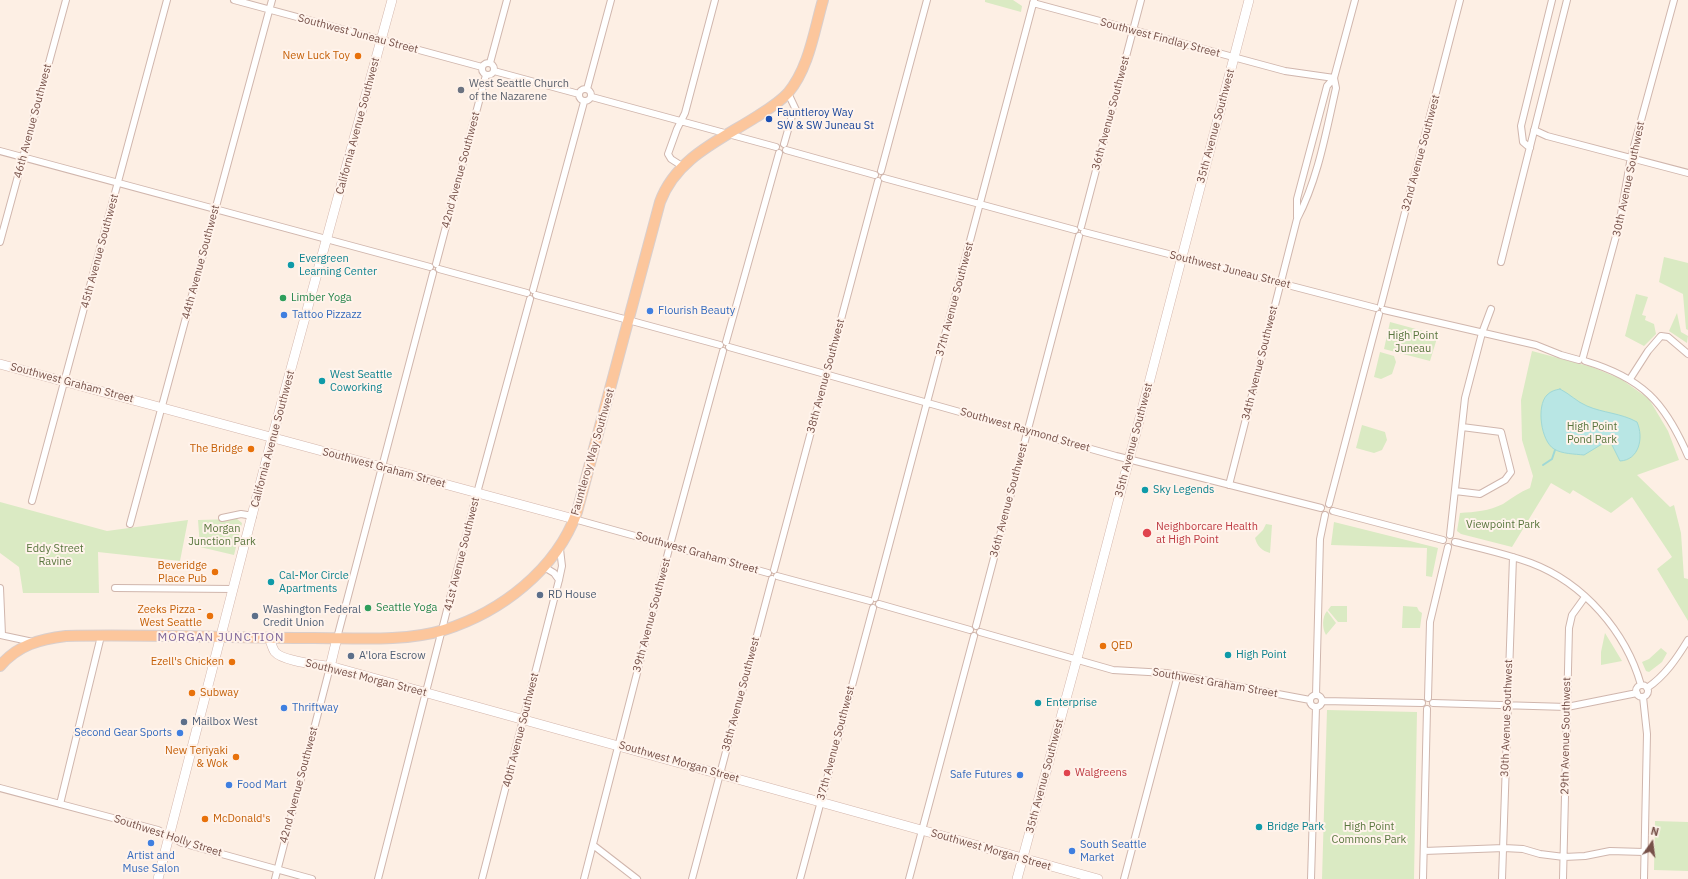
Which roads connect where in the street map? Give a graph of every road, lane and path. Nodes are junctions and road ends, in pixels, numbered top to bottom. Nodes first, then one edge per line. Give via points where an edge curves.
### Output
1 (66, 0) edge
2 (167, 0) edge
3 (234, 0) edge
4 (272, 0) edge
5 (392, 0) edge
6 (507, 0) edge
7 (611, 0) edge
8 (715, 0) edge
9 (823, 0) edge
10 (927, 0) edge
11 (1141, 0) edge
12 (1249, 0) edge
13 (1355, 0) edge
14 (1460, 0) edge
15 (1552, 0) edge
16 (1567, 0) edge
17 (1674, 0) edge
18 (1033, 2) edge
19 (269, 9) junction
20 (1133, 30) junction
21 (381, 40) junction
22 (1234, 58) junction
23 (490, 63) junction
24 (482, 67) junction
25 (494, 71) junction
26 (486, 75) junction
27 (1334, 78) junction
28 (587, 89) junction
29 (788, 93) junction
30 (579, 94) junction
31 (592, 97) junction
32 (584, 102) junction
33 (681, 122) junction
34 (1534, 130) junction
35 (729, 134) junction
36 (785, 147) junction
37 (1530, 148) junction
38 (778, 150) junction
39 (0, 151) edge
40 (23, 157) junction
41 (1631, 157) junction
42 (682, 166) junction
43 (881, 172) junction
44 (1688, 173) edge
45 (874, 175) junction
46 (884, 178) junction
47 (878, 182) junction
48 (118, 183) junction
49 (980, 203) junction
50 (216, 209) junction
51 (1297, 219) junction
52 (1080, 231) junction
53 (327, 239) junction
54 (0, 242) edge
55 (1182, 258) junction
56 (1501, 262) dead end
57 (434, 268) junction
58 (1281, 283) junction
59 (534, 293) junction
60 (528, 296) junction
61 (1380, 309) junction
62 (1491, 309) dead end
63 (629, 320) junction
64 (1482, 333) junction
65 (725, 345) junction
66 (1688, 354) edge
67 (1582, 359) junction
68 (0, 364) edge
69 (826, 375) junction
70 (1630, 379) junction
71 (65, 382) junction
72 (927, 403) junction
73 (162, 407) junction
74 (1462, 427) junction
75 (1027, 431) junction
76 (272, 438) junction
77 (1688, 456) edge
78 (1128, 459) junction
79 (380, 467) junction
80 (1229, 485) junction
81 (1455, 491) junction
82 (478, 493) junction
83 (32, 501) dead end
84 (1329, 504) junction
85 (1321, 508) junction
86 (1332, 511) junction
87 (1326, 515) junction
88 (253, 516) junction
89 (222, 518) dead end
90 (574, 519) junction
91 (130, 524) dead end
92 (1450, 536) junction
93 (1443, 540) junction
94 (1455, 542) junction
95 (670, 545) junction
96 (1448, 547) junction
97 (560, 549) junction
98 (1513, 557) junction
99 (544, 567) junction
100 (773, 574) junction
101 (559, 580) junction
102 (0, 588) edge
103 (115, 588) dead end
104 (233, 589) junction
105 (1585, 597) junction
106 (875, 601) junction
107 (976, 626) junction
108 (970, 630) junction
109 (442, 631) junction
110 (980, 632) junction
111 (1, 635) edge
112 (101, 636) junction
113 (974, 636) junction
114 (269, 637) junction
115 (221, 638) junction
116 (337, 638) junction
117 (1688, 640) edge
118 (33, 642) junction
119 (1076, 660) junction
120 (0, 666) edge
121 (330, 666) junction
122 (1178, 675) junction
123 (1644, 686) junction
124 (426, 693) junction
125 (1637, 693) junction
126 (1316, 695) junction
127 (1644, 696) junction
128 (1428, 698) junction
129 (1310, 700) junction
130 (1323, 701) junction
131 (1422, 703) junction
132 (1433, 703) junction
133 (1508, 706) junction
134 (1316, 707) junction
135 (1567, 707) junction
136 (1427, 709) junction
137 (524, 720) junction
138 (618, 745) junction
139 (720, 773) junction
140 (0, 788) edge
141 (820, 802) junction
142 (60, 804) junction
143 (922, 831) junction
144 (170, 837) junction
145 (593, 845) junction
146 (1504, 848) junction
147 (1424, 851) junction
148 (1644, 852) junction
149 (1564, 857) junction
150 (1022, 859) junction
151 (277, 869) junction
152 (158, 879) edge
153 (275, 879) edge
154 (312, 879) edge
155 (378, 879) edge
156 (482, 879) edge
157 (584, 879) edge
158 (637, 879) edge
159 (692, 879) edge
160 (800, 879) edge
161 (909, 879) edge
162 (1017, 879) edge
163 (1098, 879) edge
164 (1124, 879) edge
165 (1312, 879) edge
166 (1423, 879) edge
167 (1502, 879) edge
168 (1563, 879) edge
169 (1644, 879) edge

1 - 40 street, 46th Avenue Southwest
2 - 48 street, 45th Avenue Southwest
3 - 19 street, Southwest Juneau Street
4 - 19 street, 44th Avenue Southwest
5 - 21 main road, California Avenue Southwest
6 - 23 street
7 - 28 street
8 - 33 street
9 - 29 main road, Fauntleroy Way Southwest via 804,66
10 - 43 street
11 - 20 street, 36th Avenue Southwest
12 - 22 main road, 35th Avenue Southwest
13 - 27 street, 34th Avenue Southwest
14 - 61 street, 32nd Avenue Southwest
15 - 37 street via 1521,126 1523,142
16 - 34 street
17 - 41 street, 30th Avenue Southwest
18 - 20 street, Southwest Findlay Street
18 - 49 street, 37th Avenue Southwest
19 - 21 street, Southwest Juneau Street
19 - 50 street, 44th Avenue Southwest
20 - 22 street, Southwest Findlay Street
20 - 52 street, 36th Avenue Southwest
21 - 24 street, Southwest Juneau Street
21 - 53 main road, California Avenue Southwest
22 - 27 street, Southwest Findlay Street via 1285,71
22 - 55 main road, 35th Avenue Southwest
23 - 24 street
23 - 25 street
24 - 26 street via 482,72
25 - 26 street via 491,75
25 - 30 street
26 - 57 street, 42nd Avenue Southwest
27 - 51 street, 34th Avenue Southwest via 1336,88 1318,161 1305,204
27 - 51 street, 34th Avenue Southwest via 1327,86 1297,199
28 - 30 street
28 - 31 street via 592,92
29 - 35 main road, Fauntleroy Way Southwest via 768,110
29 - 36 street via 796,110 792,116
30 - 32 street
31 - 32 street
31 - 33 street
32 - 59 street
33 - 35 street
33 - 42 street via 668,154
34 - 37 street
34 - 41 street via 1547,136
35 - 38 street
35 - 42 main road, Fauntleroy Way Southwest
36 - 38 street via 779,144
36 - 38 street via 784,153
36 - 45 street
37 - 56 street
38 - 65 street
39 - 40 street
40 - 48 street
40 - 54 street, 46th Avenue Southwest
41 - 44 street
41 - 67 street, 30th Avenue Southwest via 1619,225
42 - 63 main road, Fauntleroy Way Southwest via 666,188 660,202
43 - 45 street
43 - 46 street
45 - 47 street
46 - 47 street
46 - 49 street, Southwest Juneau Street
47 - 69 street, 38th Avenue Southwest
48 - 50 street
48 - 71 street, 45th Avenue Southwest
49 - 52 street, Southwest Juneau Street
49 - 72 street, 37th Avenue Southwest
50 - 53 street
50 - 73 street, 44th Avenue Southwest
51 - 58 street, 34th Avenue Southwest
52 - 55 street, Southwest Juneau Street
52 - 75 street, 36th Avenue Southwest
53 - 57 street
53 - 76 main road, California Avenue Southwest
55 - 58 street, Southwest Juneau Street
55 - 78 main road, 35th Avenue Southwest
57 - 60 street
57 - 79 street, 42nd Avenue Southwest
58 - 61 street, Southwest Juneau Street
58 - 80 street, 34th Avenue Southwest
59 - 60 street via 534,299
59 - 63 street, Southwest Raymond Street
60 - 82 street, 41st Avenue Southwest
61 - 64 street, Southwest Juneau Street
61 - 84 street, 32nd Avenue Southwest
62 - 64 street
63 - 65 street, Southwest Raymond Street
63 - 90 main road, Fauntleroy Way Southwest
64 - 67 street, Southwest Juneau Street
64 - 74 street via 1469,383
65 - 69 street, Southwest Raymond Street
65 - 95 street, 39th Avenue Southwest via 720,349 723,351
66 - 70 street via 1668,337 1661,336
67 - 70 street, Southwest Juneau Street
68 - 71 main road, Southwest Graham Street
69 - 72 street, Southwest Raymond Street
69 - 100 street, 38th Avenue Southwest
70 - 77 street, Southwest Juneau Street via 1654,398 1669,416
71 - 73 main road, Southwest Graham Street
71 - 83 street, 45th Avenue Southwest
72 - 75 street, Southwest Raymond Street
72 - 106 street, 37th Avenue Southwest
73 - 76 main road, Southwest Graham Street
73 - 91 street, 44th Avenue Southwest
74 - 81 street
74 - 81 street via 1501,432 1511,472 1505,480 1480,494
75 - 78 street, Southwest Raymond Street
75 - 107 street, 36th Avenue Southwest
76 - 79 main road, Southwest Graham Street
76 - 88 main road, California Avenue Southwest
78 - 80 street, Southwest Raymond Street
78 - 119 main road, 35th Avenue Southwest
79 - 82 main road, Southwest Graham Street
79 - 116 street, 42nd Avenue Southwest
80 - 85 street, Southwest Raymond Street
81 - 92 street
82 - 90 main road, Southwest Graham Street
82 - 109 street, 41st Avenue Southwest
84 - 85 street via 1324,504
84 - 86 street
85 - 87 street
86 - 87 street via 1330,515
86 - 93 street
87 - 126 street via 1320,539
88 - 89 street via 241,514
88 - 104 main road, California Avenue Southwest
90 - 95 street, Southwest Graham Street
90 - 97 main road, Fauntleroy Way Southwest
92 - 93 street
92 - 94 street
93 - 96 street
94 - 96 street
94 - 98 street
95 - 100 street, Southwest Graham Street
95 - 138 street, 39th Avenue Southwest
96 - 128 street via 1430,622
97 - 99 main road, Fauntleroy Way Southwest
97 - 101 street, 40th Avenue Southwest via 562,566
98 - 105 street via 1532,563 1552,574
98 - 133 street, 30th Avenue Southwest
99 - 101 street via 554,572
99 - 109 main road, Fauntleroy Way Southwest via 525,585 489,611
100 - 106 street, Southwest Graham Street
100 - 139 street, 38th Avenue Southwest
101 - 137 street, 40th Avenue Southwest
102 - 111 street
103 - 104 street
104 - 115 main road, California Avenue Southwest
105 - 123 street via 1596,605 1620,637
105 - 135 street, 29th Avenue Southwest via 1576,608 1570,622
106 - 108 street, Southwest Graham Street
106 - 141 street, 37th Avenue Southwest via 870,605 873,608
107 - 108 street
107 - 110 street via 980,628
108 - 113 street
109 - 116 main road, Fauntleroy Way Southwest via 390,637
109 - 124 street, 41st Avenue Southwest
110 - 113 street
110 - 119 street, Southwest Graham Street
111 - 118 street
112 - 115 main road, Fauntleroy Way Southwest
112 - 118 main road, Fauntleroy Way Southwest via 66,636
112 - 142 street
113 - 143 street
114 - 115 main road, Fauntleroy Way Southwest
114 - 116 main road, Fauntleroy Way Southwest
114 - 121 main road, Southwest Morgan Street via 274,650 280,656 321,667
115 - 144 main road, California Avenue Southwest
116 - 121 main road, 42nd Avenue Southwest
117 - 123 street via 1658,680
118 - 120 main road, Fauntleroy Way Southwest via 21,648
119 - 122 street, Southwest Graham Street via 1113,670
119 - 150 main road, 35th Avenue Southwest
121 - 124 main road, Southwest Morgan Street
121 - 151 street, 42nd Avenue Southwest
122 - 129 street, Southwest Graham Street
122 - 164 street
123 - 125 street via 1637,688
123 - 127 street via 1648,693
124 - 137 main road, Southwest Morgan Street
124 - 155 street, 41st Avenue Southwest
125 - 127 street
125 - 135 street
126 - 129 street
126 - 130 street
127 - 148 street via 1647,734
128 - 131 street
128 - 132 street
129 - 134 street
130 - 131 street
130 - 134 street
131 - 136 street
132 - 133 street
132 - 136 street
133 - 135 street
133 - 146 street, 30th Avenue Southwest
134 - 165 street
135 - 149 street, 29th Avenue Southwest
136 - 147 street
137 - 138 main road, Southwest Morgan Street
137 - 156 street, 40th Avenue Southwest
138 - 139 main road, Southwest Morgan Street
138 - 145 street, 39th Avenue Southwest
139 - 141 main road, Southwest Morgan Street
139 - 159 street, 38th Avenue Southwest
140 - 142 street, Southwest Holly Street
141 - 143 main road, Southwest Morgan Street
141 - 160 street, 37th Avenue Southwest
142 - 144 street, Southwest Holly Street via 158,830
143 - 150 main road, Southwest Morgan Street
143 - 161 street
144 - 151 street, Southwest Holly Street via 182,843
144 - 152 main road, California Avenue Southwest
145 - 157 street, 39th Avenue Southwest
145 - 158 street
146 - 147 street
146 - 149 street
146 - 167 street, 30th Avenue Southwest
147 - 166 street
148 - 149 street via 1610,851
148 - 169 street
149 - 168 street, 29th Avenue Southwest
150 - 162 main road, 35th Avenue Southwest
150 - 163 main road, Southwest Morgan Street
151 - 153 street, 42nd Avenue Southwest
151 - 154 street, Southwest Holly Street

